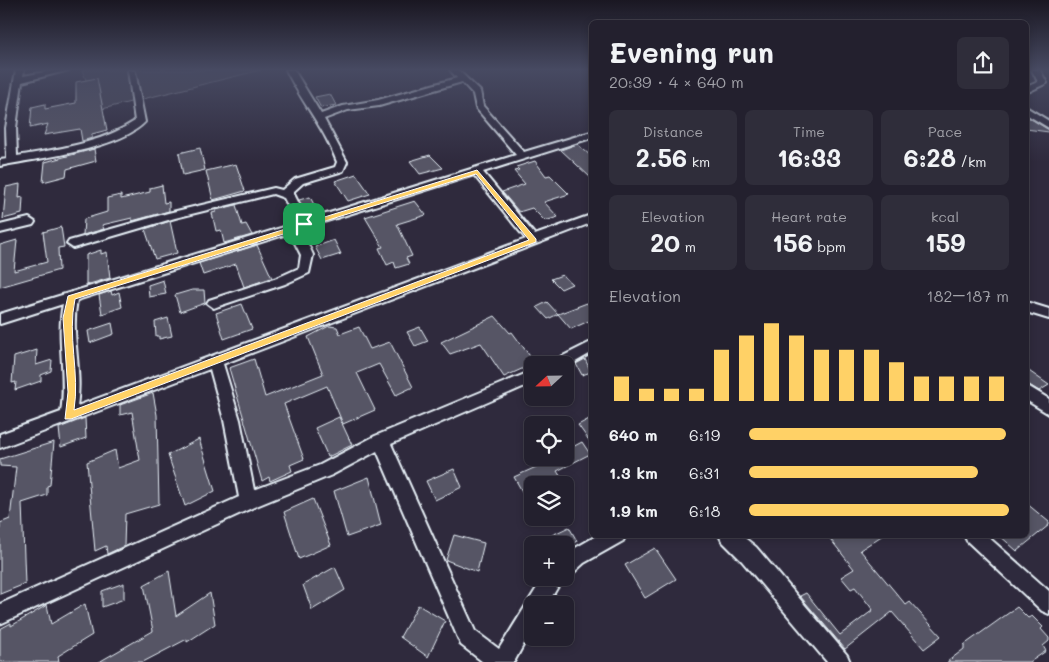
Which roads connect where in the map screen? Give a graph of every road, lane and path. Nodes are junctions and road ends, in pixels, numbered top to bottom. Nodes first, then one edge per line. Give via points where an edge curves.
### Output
1 (12, 101) edge
2 (136, 101) edge
3 (308, 101) edge
4 (386, 101) edge
5 (478, 101) edge
6 (1029, 112) edge
7 (317, 118) junction
8 (1049, 125) edge
9 (589, 136) edge
10 (523, 157) junction
11 (12, 160) junction
12 (0, 162) edge
13 (477, 172) junction
14 (288, 196) junction
15 (589, 220) edge
16 (29, 222) dead end
17 (299, 226) junction
18 (0, 230) edge
19 (534, 241) junction
20 (73, 244) dead end
21 (71, 298) junction
22 (214, 303) dead end
23 (1029, 308) edge
24 (1049, 314) edge
25 (0, 319) edge
26 (589, 348) edge
27 (574, 356) edge
28 (215, 361) junction
29 (524, 380) edge
30 (1029, 393) edge
31 (1049, 408) edge
32 (68, 416) junction
33 (0, 441) edge
34 (381, 441) junction
35 (248, 501) junction
36 (611, 538) edge
37 (731, 538) edge
38 (976, 538) edge
39 (574, 559) edge
40 (1049, 604) edge
41 (0, 614) edge
42 (524, 625) edge
43 (502, 662) edge
44 (840, 662) edge

1 - 11 street
2 - 11 street via 140,122 129,131
3 - 7 street
4 - 7 street via 346,108
5 - 10 street via 479,106
6 - 8 street
7 - 14 street via 340,155 342,166 330,174 299,181 287,191
9 - 10 street
10 - 13 street
11 - 12 street
13 - 17 street
13 - 19 street
14 - 17 street
14 - 20 street via 274,191 172,215
15 - 19 street
16 - 18 street
17 - 21 street
17 - 22 street via 307,255 305,270
19 - 28 street
21 - 25 street
21 - 32 street via 67,318 72,392
23 - 24 street
26 - 27 street
28 - 32 street
28 - 35 street via 232,420
29 - 34 street
30 - 31 street
32 - 33 street
34 - 35 street via 326,470
34 - 43 street via 468,638
35 - 41 street
36 - 39 street
37 - 44 street via 749,554
38 - 40 street
42 - 43 street

